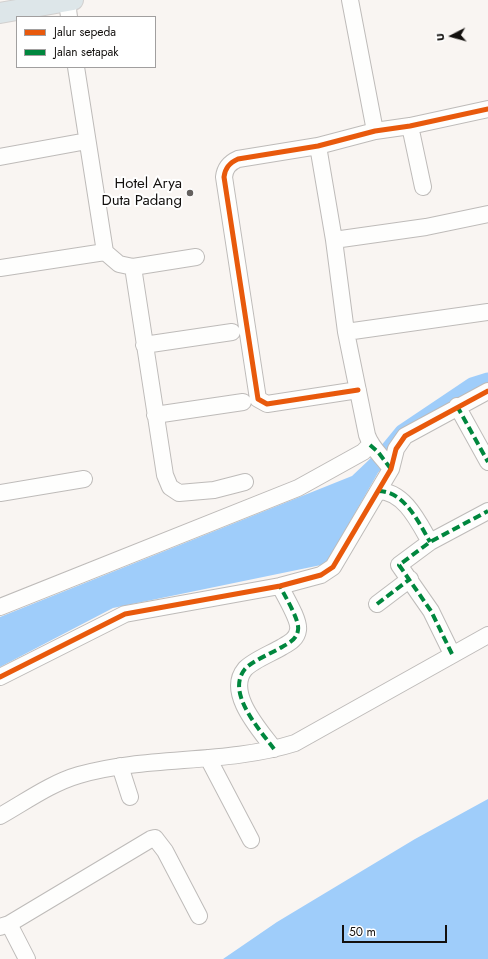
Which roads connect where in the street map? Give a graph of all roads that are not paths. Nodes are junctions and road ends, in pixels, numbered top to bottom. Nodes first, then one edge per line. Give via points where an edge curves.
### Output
1 (350, 0) edge
2 (70, 6) edge
3 (0, 13) edge
4 (76, 68) edge
5 (488, 109) edge
6 (410, 126) junction
7 (375, 131) junction
8 (87, 141) junction
9 (318, 146) junction
10 (0, 157) edge
11 (423, 187) dead end
12 (488, 214) edge
13 (334, 240) junction
14 (105, 252) junction
15 (196, 257) dead end
16 (133, 267) junction
17 (0, 268) edge
18 (488, 312) edge
19 (232, 332) dead end
20 (346, 332) junction
21 (144, 344) junction
22 (358, 390) junction
23 (488, 391) edge
24 (243, 402) dead end
25 (457, 406) junction
26 (155, 415) junction
27 (374, 449) junction
28 (488, 462) edge
29 (390, 468) junction
30 (84, 479) dead end
31 (245, 482) dead end
32 (378, 491) junction
33 (0, 493) edge
34 (488, 511) edge
35 (430, 542) junction
36 (410, 579) junction
37 (280, 586) junction
38 (377, 604) dead end
39 (0, 607) edge
40 (488, 635) edge
41 (452, 654) junction
42 (0, 677) edge
43 (274, 749) junction
44 (208, 758) junction
45 (120, 766) junction
46 (130, 797) dead end
47 (0, 816) edge
48 (251, 840) dead end
49 (199, 916) dead end
50 (5, 925) edge
51 (27, 959) edge

1 - 7 street
2 - 3 main road
4 - 8 street
5 - 6 street
6 - 7 street
6 - 11 street
7 - 9 street
8 - 10 street
8 - 14 street
9 - 13 street
9 - 22 street via 238,159 232,161 224,171 257,397 267,404
12 - 13 street via 426,227
13 - 20 street
14 - 16 street via 118,264
14 - 17 street
15 - 16 street
16 - 21 street
18 - 20 street
19 - 21 street
20 - 22 street
21 - 26 street
22 - 27 street
23 - 25 street
24 - 26 street
25 - 28 street
25 - 29 street via 405,436 396,449
26 - 31 street via 164,475 170,487 179,493 192,493
27 - 29 street
27 - 39 street via 363,452 298,488
29 - 32 street
30 - 33 street
32 - 35 street via 388,491 399,498
32 - 37 street via 333,567 321,575
34 - 35 street
35 - 36 street via 399,565
36 - 38 street
36 - 41 street via 432,611
37 - 42 street via 125,614
37 - 43 street via 297,621 299,629 296,636 290,643 246,667 240,676 240,692 245,709
40 - 41 street
41 - 43 street via 295,743
43 - 44 street
44 - 45 street
44 - 48 street
45 - 46 street
45 - 47 street via 76,776
49 - 50 street via 166,851 155,838
50 - 51 street

